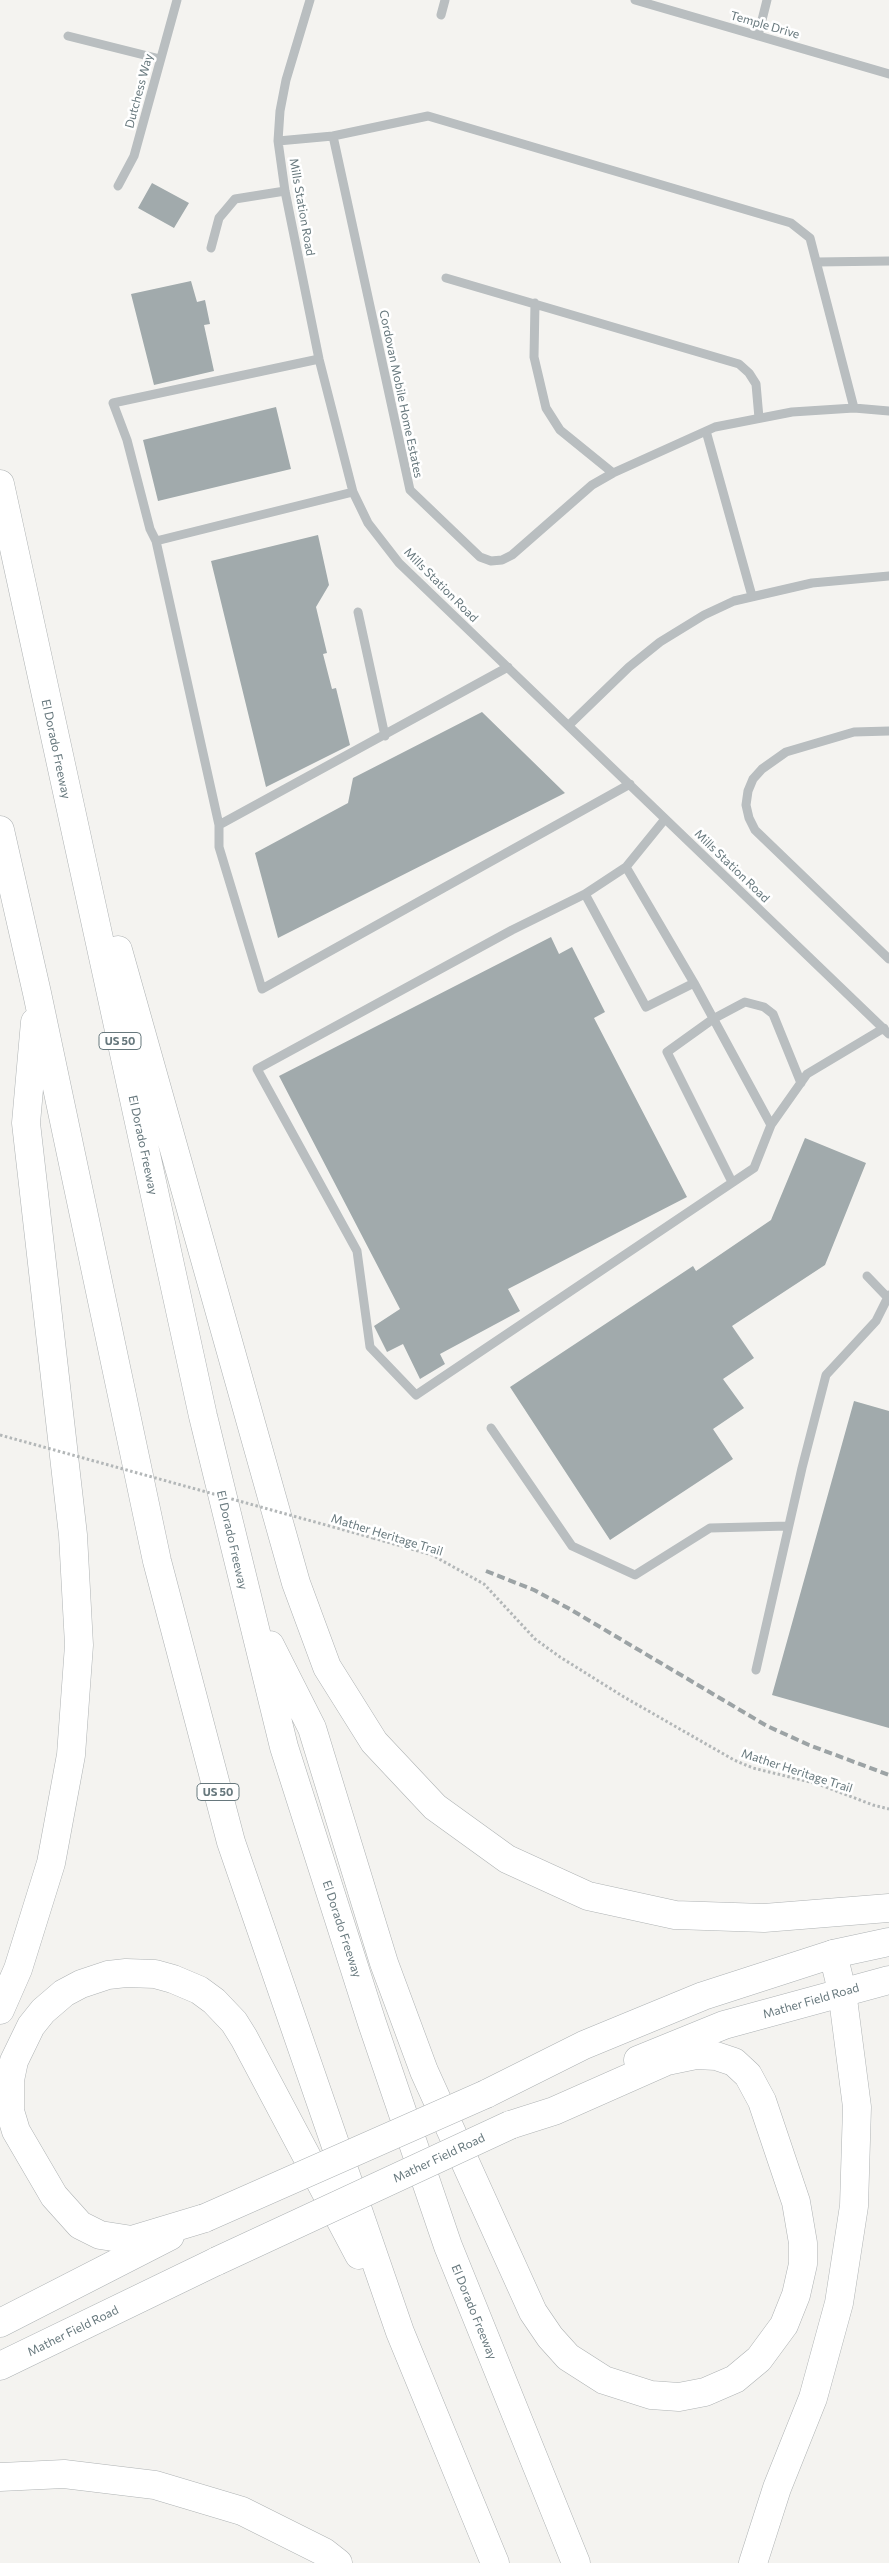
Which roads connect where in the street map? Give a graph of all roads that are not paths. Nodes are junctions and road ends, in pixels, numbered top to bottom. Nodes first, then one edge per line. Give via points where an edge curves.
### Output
1 (177, 0) edge
2 (310, 0) edge
3 (445, 0) edge
4 (635, 0) edge
5 (767, 0) edge
6 (441, 15) dead end
7 (68, 36) dead end
8 (758, 36) junction
9 (160, 59) junction
10 (889, 74) edge
11 (333, 136) junction
12 (278, 141) junction
13 (118, 186) dead end
14 (285, 191) junction
15 (211, 248) dead end
16 (889, 261) edge
17 (817, 262) junction
18 (446, 278) dead end
19 (536, 303) junction
20 (319, 359) junction
21 (854, 408) junction
22 (889, 411) edge
23 (759, 418) junction
24 (706, 431) junction
25 (613, 473) junction
26 (0, 484) edge
27 (353, 492) junction
28 (156, 541) junction
29 (889, 576) edge
30 (752, 596) junction
31 (358, 612) dead end
32 (508, 667) junction
33 (39, 670) junction
34 (569, 725) junction
35 (889, 731) edge
36 (385, 736) junction
37 (630, 784) junction
38 (665, 819) junction
39 (219, 825) junction
40 (0, 830) edge
41 (626, 868) junction
42 (585, 894) junction
43 (889, 959) edge
44 (694, 983) junction
45 (37, 993) junction
46 (713, 1019) junction
47 (886, 1031) edge
48 (800, 1083) junction
49 (771, 1125) junction
50 (732, 1182) junction
51 (867, 1276) dead end
52 (888, 1297) edge
53 (491, 1428) dead end
54 (788, 1526) junction
55 (246, 1596) junction
56 (756, 1670) dead end
57 (889, 1908) edge
58 (889, 1942) edge
59 (833, 1954) junction
60 (889, 1980) edge
61 (842, 1992) junction
62 (0, 2010) edge
63 (510, 2125) junction
64 (205, 2218) junction
65 (0, 2323) edge
66 (400, 2332) junction
67 (0, 2366) edge
68 (0, 2477) edge
69 (338, 2563) edge
70 (495, 2563) edge
71 (576, 2563) edge
72 (753, 2563) edge

1 - 9 street, Dutchess Way
2 - 12 street, Mills Station Road via 286,80
3 - 6 street
4 - 8 street, Temple Drive
5 - 8 street
7 - 9 street
8 - 10 street, Temple Drive
9 - 13 street, Dutchess Way via 134,156
11 - 12 street
11 - 17 street via 428,116 791,223 810,238
11 - 25 street, Cordovan Mobile Home Estates via 410,490 480,557 502,560 512,555 592,485
12 - 14 street, Mills Station Road
14 - 15 street via 236,199 219,218
14 - 20 street, Mills Station Road
16 - 17 street
17 - 21 street
18 - 19 street
19 - 23 street via 739,364 756,384
19 - 25 street via 534,357 546,408 560,430
20 - 27 street, Mills Station Road
20 - 28 street via 113,403
21 - 22 street, Cordovan Mobile Home Estates
21 - 23 street, Cordovan Mobile Home Estates
23 - 24 street, Cordovan Mobile Home Estates
24 - 25 street, Cordovan Mobile Home Estates
24 - 30 street
26 - 33 main road, El Dorado Freeway / US 50
27 - 28 street
27 - 32 street, Mills Station Road via 368,522 399,563
28 - 39 street
29 - 30 street via 812,583
30 - 34 street via 704,615 660,642 616,678
31 - 36 street
32 - 34 street, Mills Station Road
32 - 36 street
33 - 55 main road, El Dorado Freeway / US 50 via 202,1416
33 - 57 main road via 296,1583 327,1667 374,1742 435,1807 507,1859 588,1896 675,1915 764,1918
34 - 37 street, Mills Station Road
35 - 43 street via 841,735 786,752 753,779 746,805 748,818 755,830
36 - 39 street
37 - 38 street, Mills Station Road
37 - 39 street via 262,990 219,847
38 - 41 street
38 - 47 street, Mills Station Road
40 - 45 main road, US 50
41 - 42 street
41 - 44 street
42 - 44 street via 646,1007
42 - 50 street via 512,930 257,1069 357,1251 370,1347 416,1395
44 - 46 street
45 - 62 main road via 26,1123 74,1535 79,1645 71,1755 51,1864 18,1969
45 - 66 main road, US 50 via 157,1561 231,1842
46 - 48 street via 745,1002 764,1007 772,1014
46 - 49 street
46 - 50 street via 667,1052
47 - 48 street via 807,1074
48 - 49 street
49 - 50 street via 754,1168
51 - 52 street
52 - 54 street via 876,1321 826,1375
53 - 54 street via 572,1546 634,1575 710,1528
54 - 56 street
55 - 63 main road via 312,1728 384,1962 424,2071 533,2312 550,2338 568,2357 604,2380 651,2394 679,2397 705,2392 735,2379 760,2359 784,2324 796,2295 803,2264 803,2243 796,2202 762,2102 748,2075 734,2062 716,2056 696,2055 668,2061 554,2111
55 - 71 main road, El Dorado Freeway / US 50 via 284,1747 448,2246
58 - 59 main road
59 - 61 main road
59 - 64 main road, bridge via 703,1996 584,2045 486,2094
60 - 61 main road, Mather Field Road
61 - 63 main road, Mather Field Road via 724,2025 606,2074
61 - 72 main road via 857,2107 854,2206 840,2303 813,2398 777,2488
63 - 67 main road, Mather Field Road, bridge
64 - 65 main road
64 - 66 main road via 132,2240 100,2235 80,2225 54,2196 16,2131 10,2111 10,2080 14,2061 31,2026 64,1993 108,1975 155,1974 199,1990 214,2001 244,2038
66 - 70 main road, US 50
68 - 69 main road via 64,2474 154,2485 242,2511 324,2552

